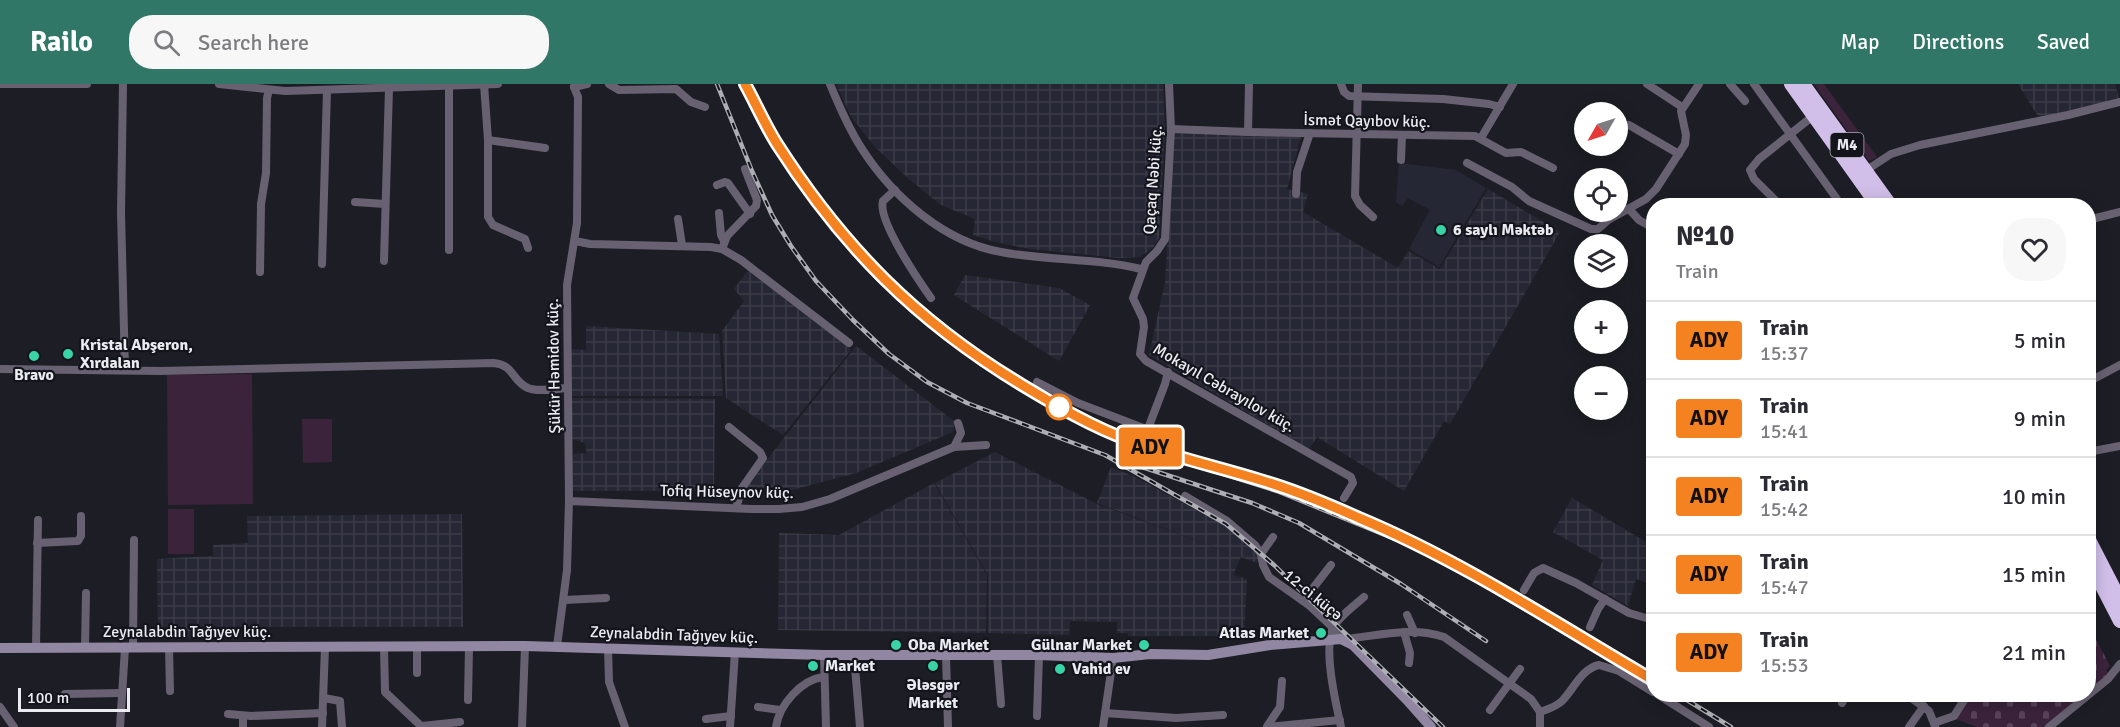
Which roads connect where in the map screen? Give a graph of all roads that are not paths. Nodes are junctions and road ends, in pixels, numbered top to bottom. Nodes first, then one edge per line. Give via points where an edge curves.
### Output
1 (0, 84) edge
2 (87, 84) edge
3 (123, 84) edge
4 (219, 84) edge
5 (484, 84) edge
6 (498, 84) edge
7 (586, 84) edge
8 (609, 84) edge
9 (830, 84) edge
10 (1169, 84) edge
11 (1249, 84) edge
12 (1341, 84) edge
13 (1358, 84) edge
14 (1514, 84) edge
15 (1647, 84) edge
16 (1699, 84) edge
17 (1730, 84) edge
18 (1754, 84) edge
19 (1791, 84) edge
20 (1803, 84) edge
21 (573, 85) edge
22 (449, 86) junction
23 (389, 88) junction
24 (269, 90) junction
25 (327, 90) junction
26 (1358, 96) junction
27 (1745, 100) dead end
28 (2120, 102) edge
29 (705, 107) dead end
30 (1500, 107) junction
31 (1682, 107) junction
32 (1813, 116) junction
33 (1629, 125) dead end
34 (1171, 129) junction
35 (1248, 132) junction
36 (1310, 133) junction
37 (1790, 134) junction
38 (1356, 135) junction
39 (1402, 135) junction
40 (1480, 138) junction
41 (488, 140) junction
42 (545, 148) dead end
43 (1678, 154) junction
44 (1401, 160) dead end
45 (1467, 163) dead end
46 (1553, 168) dead end
47 (745, 169) dead end
48 (1865, 171) junction
49 (717, 185) dead end
50 (896, 190) junction
51 (1296, 194) dead end
52 (1646, 198) edge
53 (1646, 198) edge
54 (1773, 198) edge
55 (1836, 198) edge
56 (1872, 198) edge
57 (1885, 198) edge
58 (355, 202) dead end
59 (385, 204) junction
60 (1629, 209) junction
61 (2120, 212) edge
62 (718, 213) dead end
63 (750, 214) junction
64 (1373, 217) dead end
65 (2096, 218) edge
66 (678, 219) dead end
67 (1646, 224) edge
68 (575, 240) junction
69 (682, 245) junction
70 (723, 245) junction
71 (528, 248) dead end
72 (449, 250) dead end
73 (384, 261) dead end
74 (322, 264) dead end
75 (1142, 269) junction
76 (260, 272) dead end
77 (931, 298) dead end
78 (849, 343) dead end
79 (2120, 365) edge
80 (0, 369) edge
81 (125, 370) junction
82 (1168, 372) junction
83 (2096, 378) edge
84 (1037, 382) dead end
85 (566, 388) junction
86 (958, 423) dead end
87 (729, 427) dead end
88 (986, 445) dead end
89 (2120, 446) edge
90 (954, 447) junction
91 (2096, 450) edge
92 (1185, 496) dead end
93 (1344, 498) dead end
94 (569, 501) junction
95 (736, 508) junction
96 (81, 516) dead end
97 (38, 520) dead end
98 (1273, 537) dead end
99 (134, 540) dead end
100 (37, 543) junction
101 (2096, 553) edge
102 (1261, 554) junction
103 (1331, 565) dead end
104 (2096, 575) edge
105 (1524, 590) dead end
106 (86, 593) dead end
107 (2119, 595) edge
108 (1364, 597) dead end
109 (606, 598) dead end
110 (1605, 599) junction
111 (564, 600) junction
112 (1303, 601) junction
113 (1407, 615) dead end
114 (1646, 618) edge
115 (2120, 621) edge
116 (1333, 627) junction
117 (1590, 627) dead end
118 (1404, 632) junction
119 (1415, 633) junction
120 (1345, 639) junction
121 (1329, 640) junction
122 (469, 646) junction
123 (525, 646) junction
124 (557, 646) junction
125 (84, 647) junction
126 (169, 647) junction
127 (325, 647) junction
128 (384, 647) junction
129 (417, 647) junction
130 (0, 648) edge
131 (36, 648) junction
132 (129, 648) junction
133 (608, 648) junction
134 (735, 652) junction
135 (824, 655) junction
136 (854, 655) junction
137 (946, 655) junction
138 (997, 655) junction
139 (1039, 655) junction
140 (1113, 658) junction
141 (1409, 663) dead end
142 (2120, 664) edge
143 (1520, 669) dead end
144 (417, 673) dead end
145 (823, 677) junction
146 (1282, 681) dead end
147 (1510, 684) junction
148 (1646, 688) edge
149 (2096, 689) edge
150 (170, 691) dead end
151 (121, 693) junction
152 (65, 694) dead end
153 (324, 698) junction
154 (468, 700) dead end
155 (1669, 702) edge
156 (1920, 702) edge
157 (1963, 702) edge
158 (2080, 702) edge
159 (1001, 704) dead end
160 (1924, 706) junction
161 (0, 707) edge
162 (758, 707) dead end
163 (780, 710) junction
164 (1490, 710) dead end
165 (1540, 712) junction
166 (323, 713) junction
167 (1105, 713) junction
168 (228, 714) dead end
169 (1223, 715) dead end
170 (243, 716) junction
171 (731, 716) junction
172 (1037, 716) dead end
173 (1202, 717) junction
174 (706, 719) dead end
175 (460, 723) dead end
176 (1340, 723) edge
177 (1935, 725) edge
178 (1267, 726) edge
179 (1295, 726) edge
180 (14, 727) edge
181 (120, 727) edge
182 (243, 727) edge
183 (322, 727) edge
184 (342, 727) edge
185 (422, 727) edge
186 (522, 727) edge
187 (626, 727) edge
188 (730, 727) edge
189 (776, 727) edge
190 (826, 727) edge
191 (860, 727) edge
192 (948, 727) edge
193 (1103, 727) edge
194 (1202, 727) edge
195 (1431, 727) edge
196 (1540, 727) edge
197 (1709, 727) edge
198 (1909, 727) edge
199 (2049, 727) edge

1 - 2 street
3 - 81 street
4 - 24 street
5 - 6 street
5 - 22 street
5 - 41 street
7 - 21 street
8 - 29 street via 619,90 676,90
9 - 50 street via 860,147
10 - 34 street, Qaçaq Nəbi küç.
11 - 35 street
12 - 26 street via 1346,95
13 - 26 street
14 - 30 street
15 - 31 street
16 - 31 street
17 - 27 street
18 - 37 street
19 - 32 highway, M4
20 - 48 highway, M4
21 - 68 street, Şükür Həmidov küç. via 578,97
22 - 23 street
22 - 72 street
23 - 25 street
23 - 59 street
24 - 25 street
24 - 76 street
25 - 74 street
26 - 30 street via 1443,99
26 - 38 street
28 - 48 street via 1920,145 1891,154
30 - 40 street
31 - 43 street via 1687,139
32 - 37 street
32 - 56 highway, M4
33 - 43 street
34 - 35 street, İsmət Qayıbov küç.
34 - 75 street, Qaçaq Nəbi küç. via 1164,239
35 - 36 street, İsmət Qayıbov küç.
36 - 38 street, İsmət Qayıbov küç.
36 - 51 street via 1297,172
37 - 54 street via 1750,170
37 - 55 street
38 - 39 street, İsmət Qayıbov küç.
38 - 64 street via 1355,196
39 - 40 street, İsmət Qayıbov küç.
39 - 44 street
40 - 46 street, İsmət Qayıbov küç. via 1506,153 1521,152
41 - 42 street
41 - 71 street via 488,217 493,225 525,239
43 - 52 street
45 - 60 street via 1512,187 1529,201 1590,229 1598,229
47 - 63 street via 757,200
48 - 57 highway, M4
49 - 63 street via 728,183
50 - 75 street via 940,228 986,248
50 - 77 street via 883,201 883,211 900,250
53 - 60 street
58 - 59 street
59 - 73 street
60 - 67 street
61 - 65 street
62 - 70 street
63 - 70 street
66 - 69 street
68 - 69 street via 590,244
68 - 85 street, Şükür Həmidov küç. via 567,285
69 - 70 street
70 - 78 street
75 - 82 street, Mokayıl Cəbrayılov küç. via 1133,298 1144,327 1140,354
79 - 83 street
80 - 81 street
81 - 85 street via 494,363 507,367 530,388
82 - 84 street via 1146,429 1078,404
82 - 93 street, Mokayıl Cəbrayılov küç. via 1351,477 1353,483
85 - 94 street, Şükür Həmidov küç.
86 - 90 street via 961,433
87 - 95 street via 763,458 742,488
88 - 90 street, Tofiq Hüseynov küç.
89 - 91 street
90 - 95 street, Tofiq Hüseynov küç. via 814,504 779,509
92 - 102 street, 12-ci küçə via 1227,521
94 - 95 street, Tofiq Hüseynov küç.
94 - 111 street, Şükür Həmidov küç.
96 - 100 street via 78,541
97 - 100 street
98 - 102 street
99 - 132 street
100 - 131 street
101 - 107 highway
102 - 112 street, 12-ci küçə via 1269,577
103 - 112 street
104 - 115 highway
105 - 110 street via 1534,573 1543,568
106 - 125 street
108 - 116 street
109 - 111 street
110 - 114 street
110 - 117 street
111 - 124 street, Şükür Həmidov küç.
112 - 116 street, 12-ci küçə
113 - 119 street
116 - 120 street, 12-ci küçə
116 - 121 street
118 - 119 street, 12-ci küçə
118 - 120 street, 12-ci küçə
118 - 141 street
119 - 147 street, 12-ci küçə via 1444,637
120 - 121 street, Zeynalabdin Tağıyev küç.
120 - 195 street
121 - 140 street, Zeynalabdin Tağıyev küç. via 1208,655
121 - 176 street, 12-ci küçə
122 - 123 street, Zeynalabdin Tağıyev küç.
122 - 129 street, Zeynalabdin Tağıyev küç.
122 - 154 street
123 - 124 street, Zeynalabdin Tağıyev küç.
123 - 186 street
124 - 133 street, Zeynalabdin Tağıyev küç.
125 - 131 street, Zeynalabdin Tağıyev küç.
125 - 132 street, Zeynalabdin Tağıyev küç.
126 - 127 street, Zeynalabdin Tağıyev küç.
126 - 132 street, Zeynalabdin Tağıyev küç.
126 - 150 street
127 - 128 street, Zeynalabdin Tağıyev küç.
127 - 153 street
128 - 129 street, Zeynalabdin Tağıyev küç.
128 - 185 street via 385,692
129 - 144 street
130 - 131 street, Zeynalabdin Tağıyev küç.
132 - 151 street
133 - 134 street, Zeynalabdin Tağıyev küç.
133 - 187 street via 609,682
134 - 135 street, Zeynalabdin Tağıyev küç.
134 - 171 street
135 - 136 street, Zeynalabdin Tağıyev küç.
135 - 145 street
136 - 137 street, Zeynalabdin Tağıyev küç.
136 - 191 street
137 - 138 street, Zeynalabdin Tağıyev küç.
137 - 192 street
138 - 139 street, Zeynalabdin Tağıyev küç.
138 - 159 street
139 - 140 street, Zeynalabdin Tağıyev küç.
139 - 172 street
140 - 167 street
142 - 149 street
143 - 147 street
145 - 163 street via 809,681
145 - 190 street
146 - 178 street via 1280,707
147 - 164 street
147 - 165 street, 12-ci küçə
148 - 165 street via 1619,671 1599,665 1585,672 1555,707
151 - 152 street
151 - 181 street
153 - 166 street
153 - 184 street via 340,701
155 - 197 street
156 - 160 street
157 - 177 street via 1954,716
158 - 199 street
160 - 177 street
160 - 198 street
161 - 180 street
162 - 163 street
163 - 189 street
165 - 196 street
166 - 170 street
166 - 183 street
167 - 173 street
167 - 193 street
168 - 170 street
169 - 173 street
170 - 182 street
171 - 174 street
171 - 188 street
173 - 194 street
175 - 185 street
176 - 179 street
178 - 179 street

